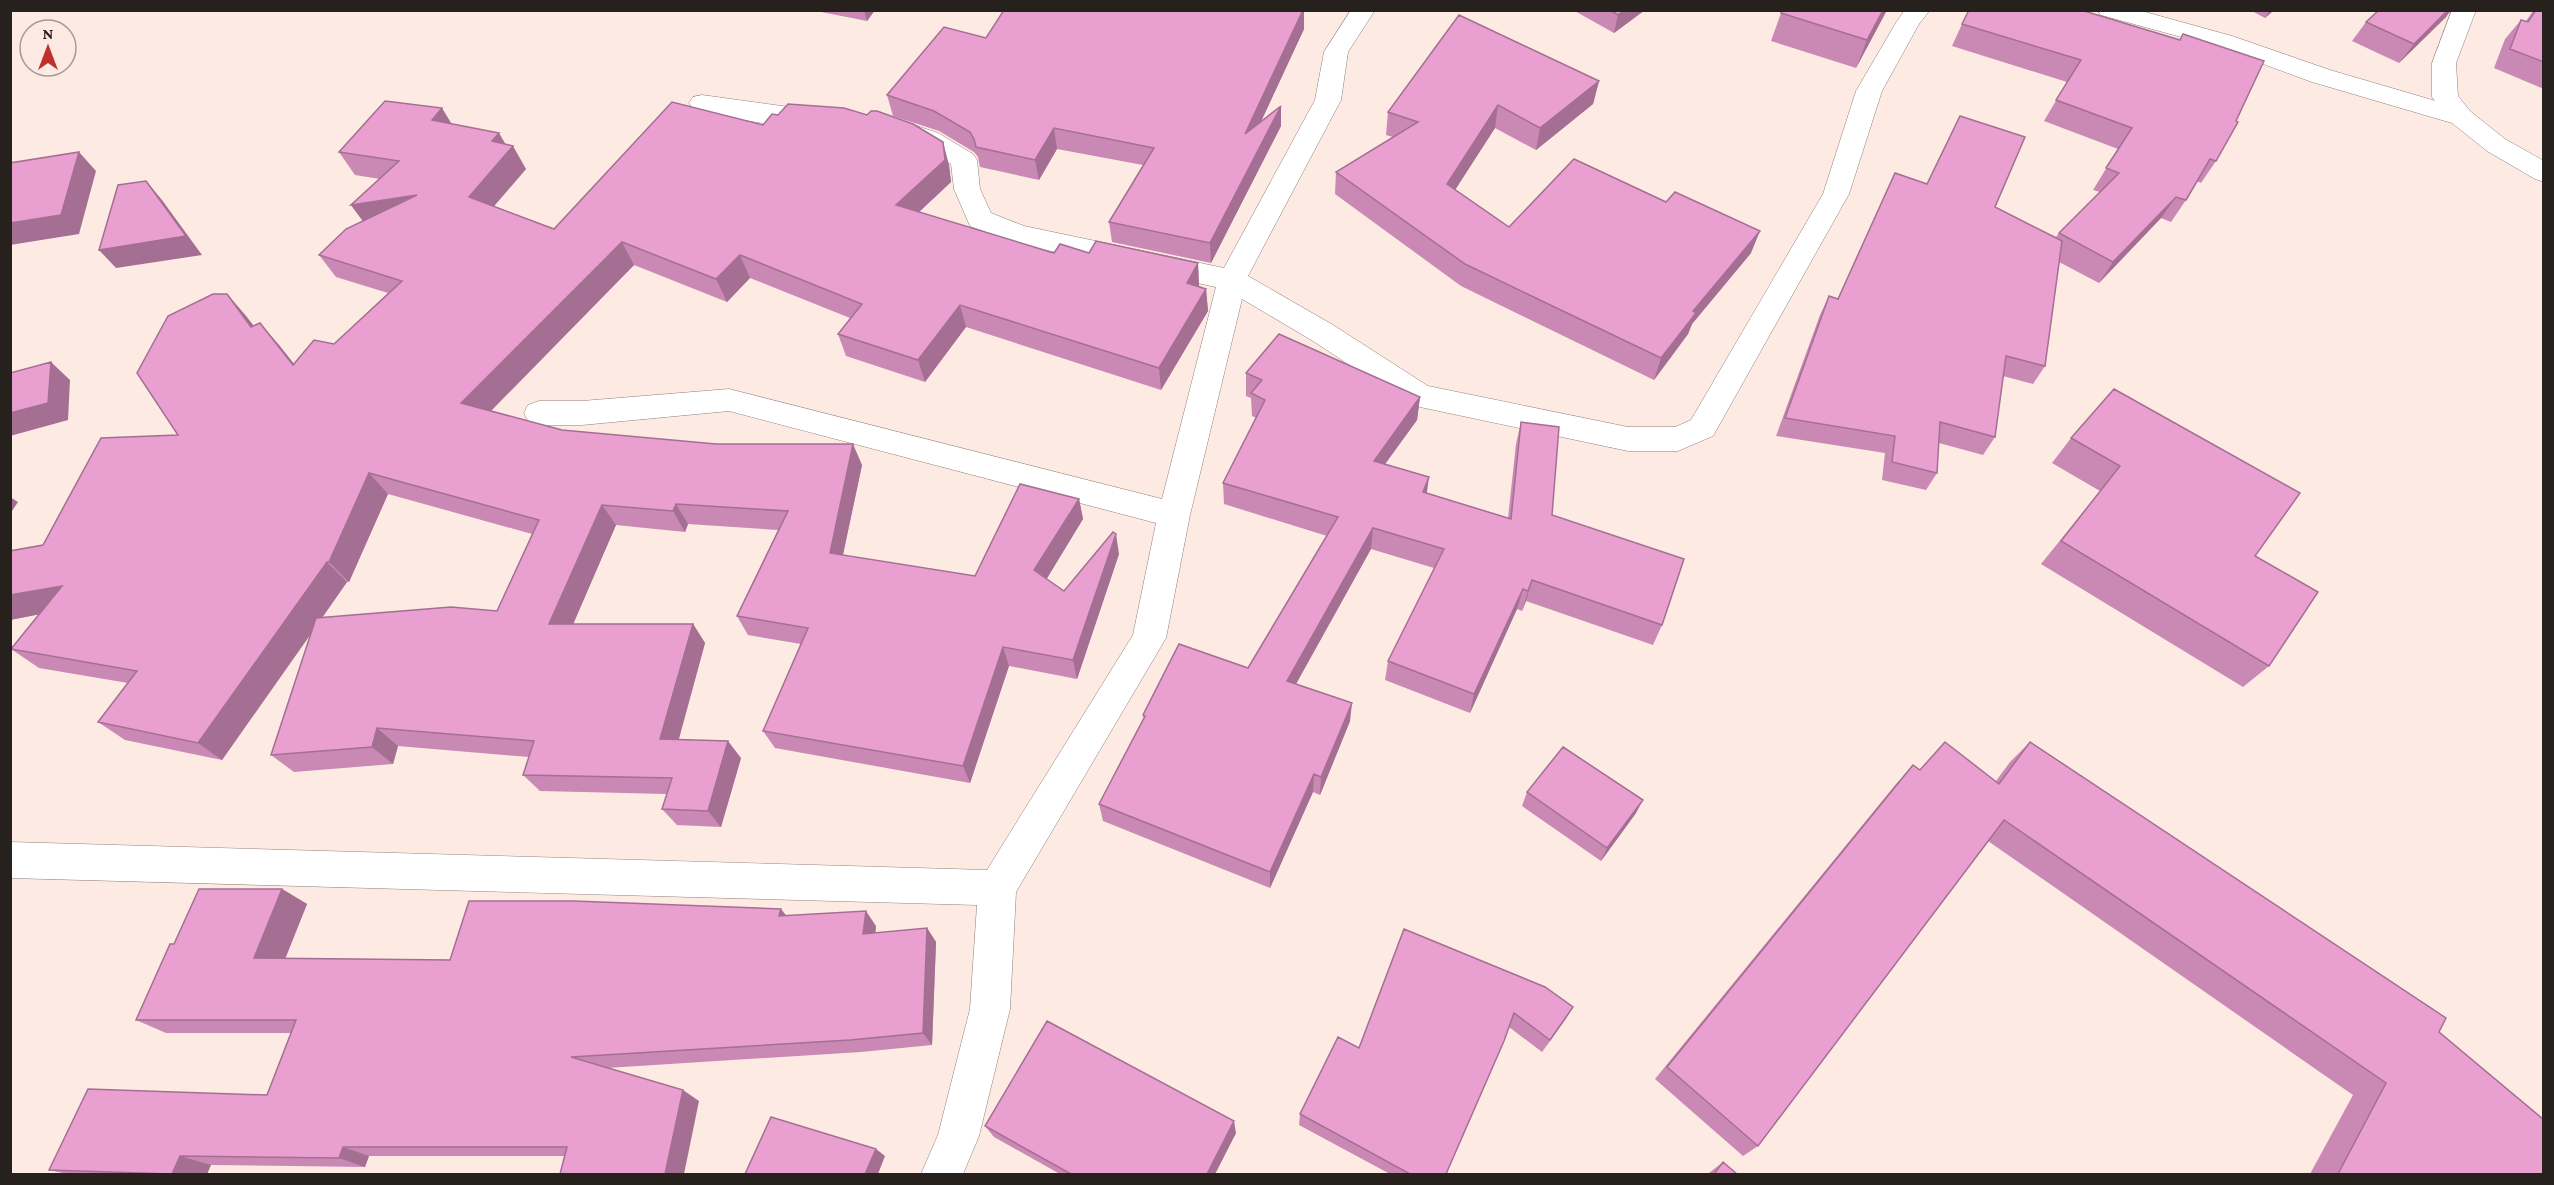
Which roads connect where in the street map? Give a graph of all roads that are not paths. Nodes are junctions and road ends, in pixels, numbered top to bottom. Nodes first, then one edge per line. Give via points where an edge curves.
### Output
1 (1363, 10) edge
2 (1918, 10) edge
3 (2109, 10) edge
4 (2464, 10) edge
5 (702, 103) dead end
6 (2461, 117) junction
7 (844, 121) edge
8 (876, 123) edge
9 (2544, 173) edge
10 (1232, 280) junction
11 (538, 413) dead end
12 (1174, 515) junction
13 (10, 860) edge
14 (997, 888) junction
15 (942, 1174) edge

1 - 10 street via 1336,52 1328,100
2 - 10 street via 1869,91 1836,194 1702,428 1678,439 1628,439 1420,396
3 - 6 street via 2223,40 2321,76
4 - 6 street via 2444,63 2445,97
5 - 7 street
6 - 9 street
8 - 10 street via 929,139 964,160 967,189 980,219 1018,234
10 - 12 street
11 - 12 street via 729,400
12 - 14 street via 1149,638
13 - 14 street
14 - 15 street via 990,1008 958,1136

